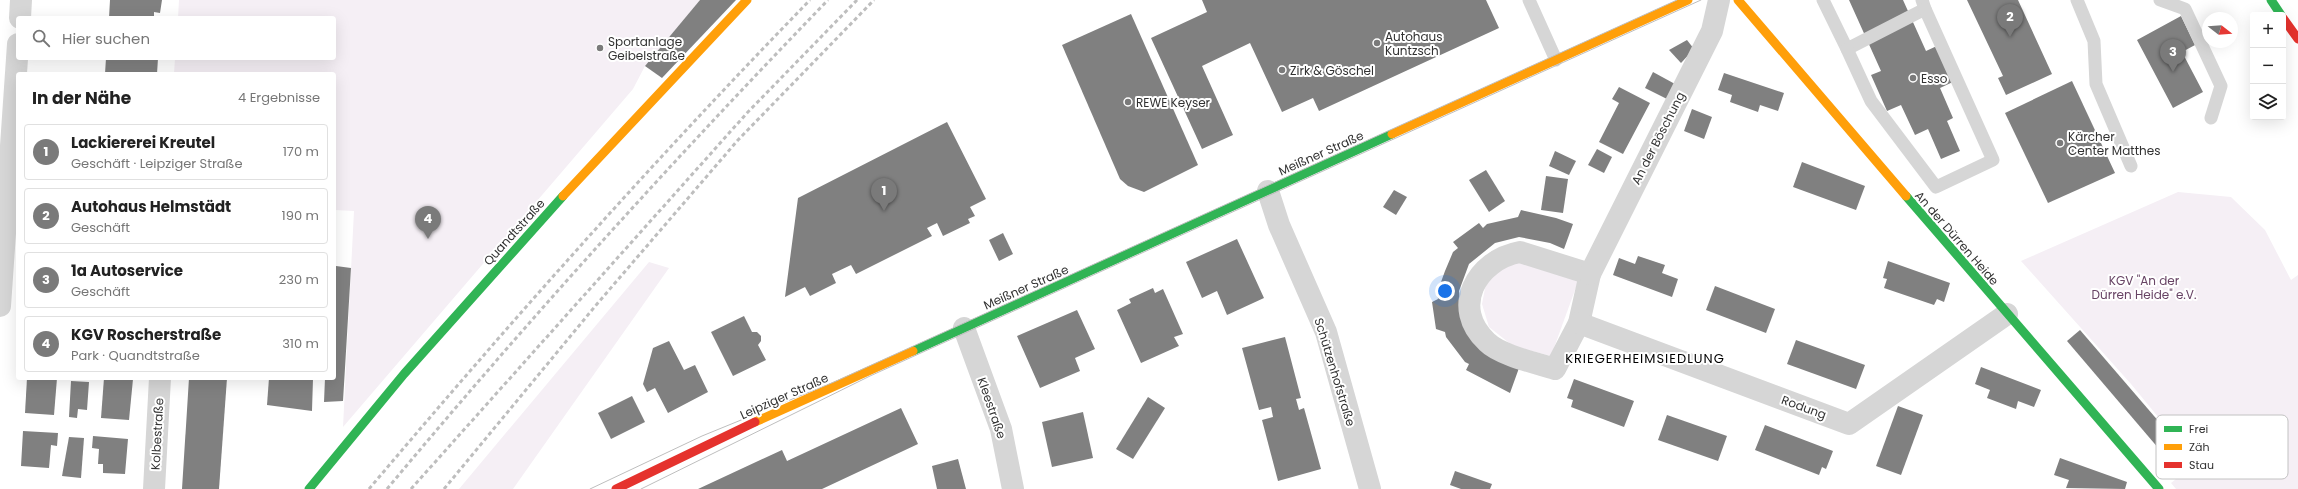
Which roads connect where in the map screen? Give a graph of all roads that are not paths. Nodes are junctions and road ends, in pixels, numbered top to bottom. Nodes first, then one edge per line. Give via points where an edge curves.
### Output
1 (21, 0) edge
2 (747, 0) edge
3 (1529, 0) edge
4 (1688, 0) edge
5 (1718, 0) edge
6 (1738, 0) edge
7 (1824, 0) edge
8 (2077, 0) edge
9 (2160, 0) edge
10 (2271, 0) edge
11 (1924, 5) edge
12 (2279, 12) edge
13 (20, 16) edge
14 (2286, 22) edge
15 (2298, 39) edge
16 (1846, 49) junction
17 (17, 60) edge
18 (1556, 60) junction
19 (17, 72) edge
20 (16, 97) edge
21 (2211, 118) dead end
22 (2132, 166) dead end
23 (1268, 191) junction
24 (12, 203) edge
25 (1590, 274) junction
26 (0, 306) edge
27 (2007, 314) junction
28 (1579, 323) junction
29 (964, 328) junction
30 (160, 380) edge
31 (154, 489) edge
32 (309, 489) edge
33 (616, 489) edge
34 (1013, 489) edge
35 (1370, 489) edge
36 (2160, 489) edge

1 - 13 street
2 - 32 main road, Quandtstraße via 516,246 404,374
3 - 18 lane
4 - 18 main road, Meißner Straße
5 - 25 street, An der Böschung via 1712,31
6 - 27 main road, An der Dürren Heide
7 - 16 lane
8 - 22 lane via 2094,41 2096,84
9 - 21 lane via 2185,9 2221,86
10 - 12 main road
11 - 16 lane
11 - 16 lane via 1993,160 1936,187 1871,101
14 - 15 main road
17 - 19 street
18 - 23 main road, Meißner Straße
20 - 24 street
23 - 29 main road, Meißner Straße
23 - 35 street, Schützenhofstraße via 1279,225 1326,332
24 - 26 street
25 - 28 street, An der Böschung
25 - 28 street, An der Böschung via 1520,252 1505,254 1481,273 1470,297 1470,314 1476,331 1488,343 1502,351 1555,369
27 - 28 street, Rodung via 1849,424
27 - 36 main road, An der Dürren Heide
29 - 33 main road, Leipziger Straße via 746,426
29 - 34 street, Kleestraße via 1001,429
30 - 31 street, Kolbestraße

